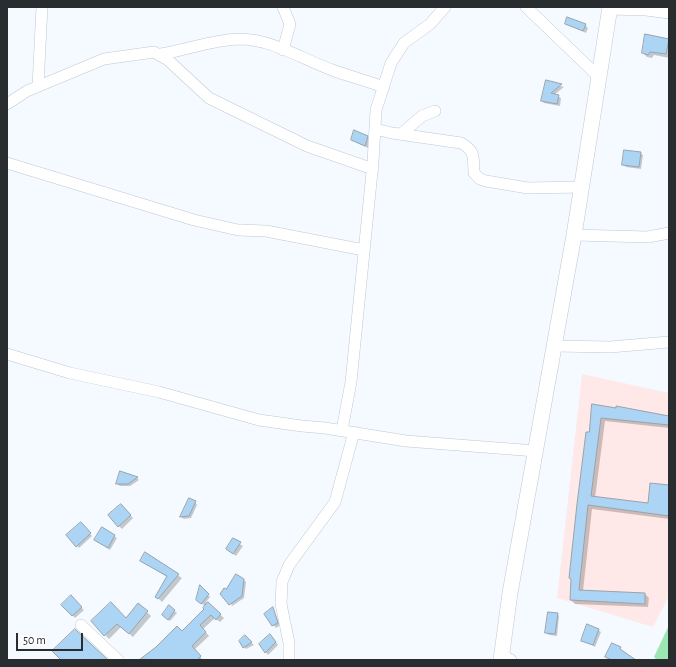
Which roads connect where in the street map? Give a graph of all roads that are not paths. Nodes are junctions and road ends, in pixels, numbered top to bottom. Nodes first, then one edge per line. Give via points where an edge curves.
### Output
1 (42, 7) edge
2 (283, 7) edge
3 (445, 7) edge
4 (526, 7) edge
5 (610, 8) edge
6 (669, 12) edge
7 (283, 50) junction
8 (161, 54) junction
9 (600, 78) junction
10 (38, 86) junction
11 (384, 87) junction
12 (7, 104) edge
13 (435, 111) dead end
14 (375, 129) junction
15 (401, 134) junction
16 (7, 163) edge
17 (373, 169) junction
18 (582, 187) junction
19 (669, 233) edge
20 (574, 235) junction
21 (364, 250) junction
22 (669, 342) edge
23 (555, 346) junction
24 (7, 354) edge
25 (342, 430) junction
26 (354, 432) junction
27 (536, 451) junction
28 (81, 625) dead end
29 (505, 658) edge
30 (118, 660) edge
31 (289, 660) edge

1 - 10 street
2 - 7 street via 290,24
3 - 11 street via 430,24 404,43 391,62
4 - 9 street
5 - 6 street
5 - 9 main road
7 - 8 street via 240,39 215,41
7 - 11 street via 331,70
8 - 10 street via 146,52 104,60
8 - 17 street via 209,98 307,146
9 - 18 main road
10 - 12 street
11 - 14 street via 376,110
13 - 15 street via 422,116
14 - 15 street
14 - 17 street
15 - 18 street via 468,146 473,156 474,173 486,181 528,188
16 - 21 street via 194,220 238,230 266,231
17 - 21 street
18 - 20 main road
19 - 20 street via 648,237
20 - 23 main road
21 - 25 street via 351,382
22 - 23 street via 610,347
23 - 27 main road
24 - 25 street via 70,373 159,392 259,420
25 - 26 street
26 - 27 street via 414,442
26 - 31 street via 334,502 289,565 282,582 281,604 289,643
27 - 29 main road via 510,593
28 - 30 street

